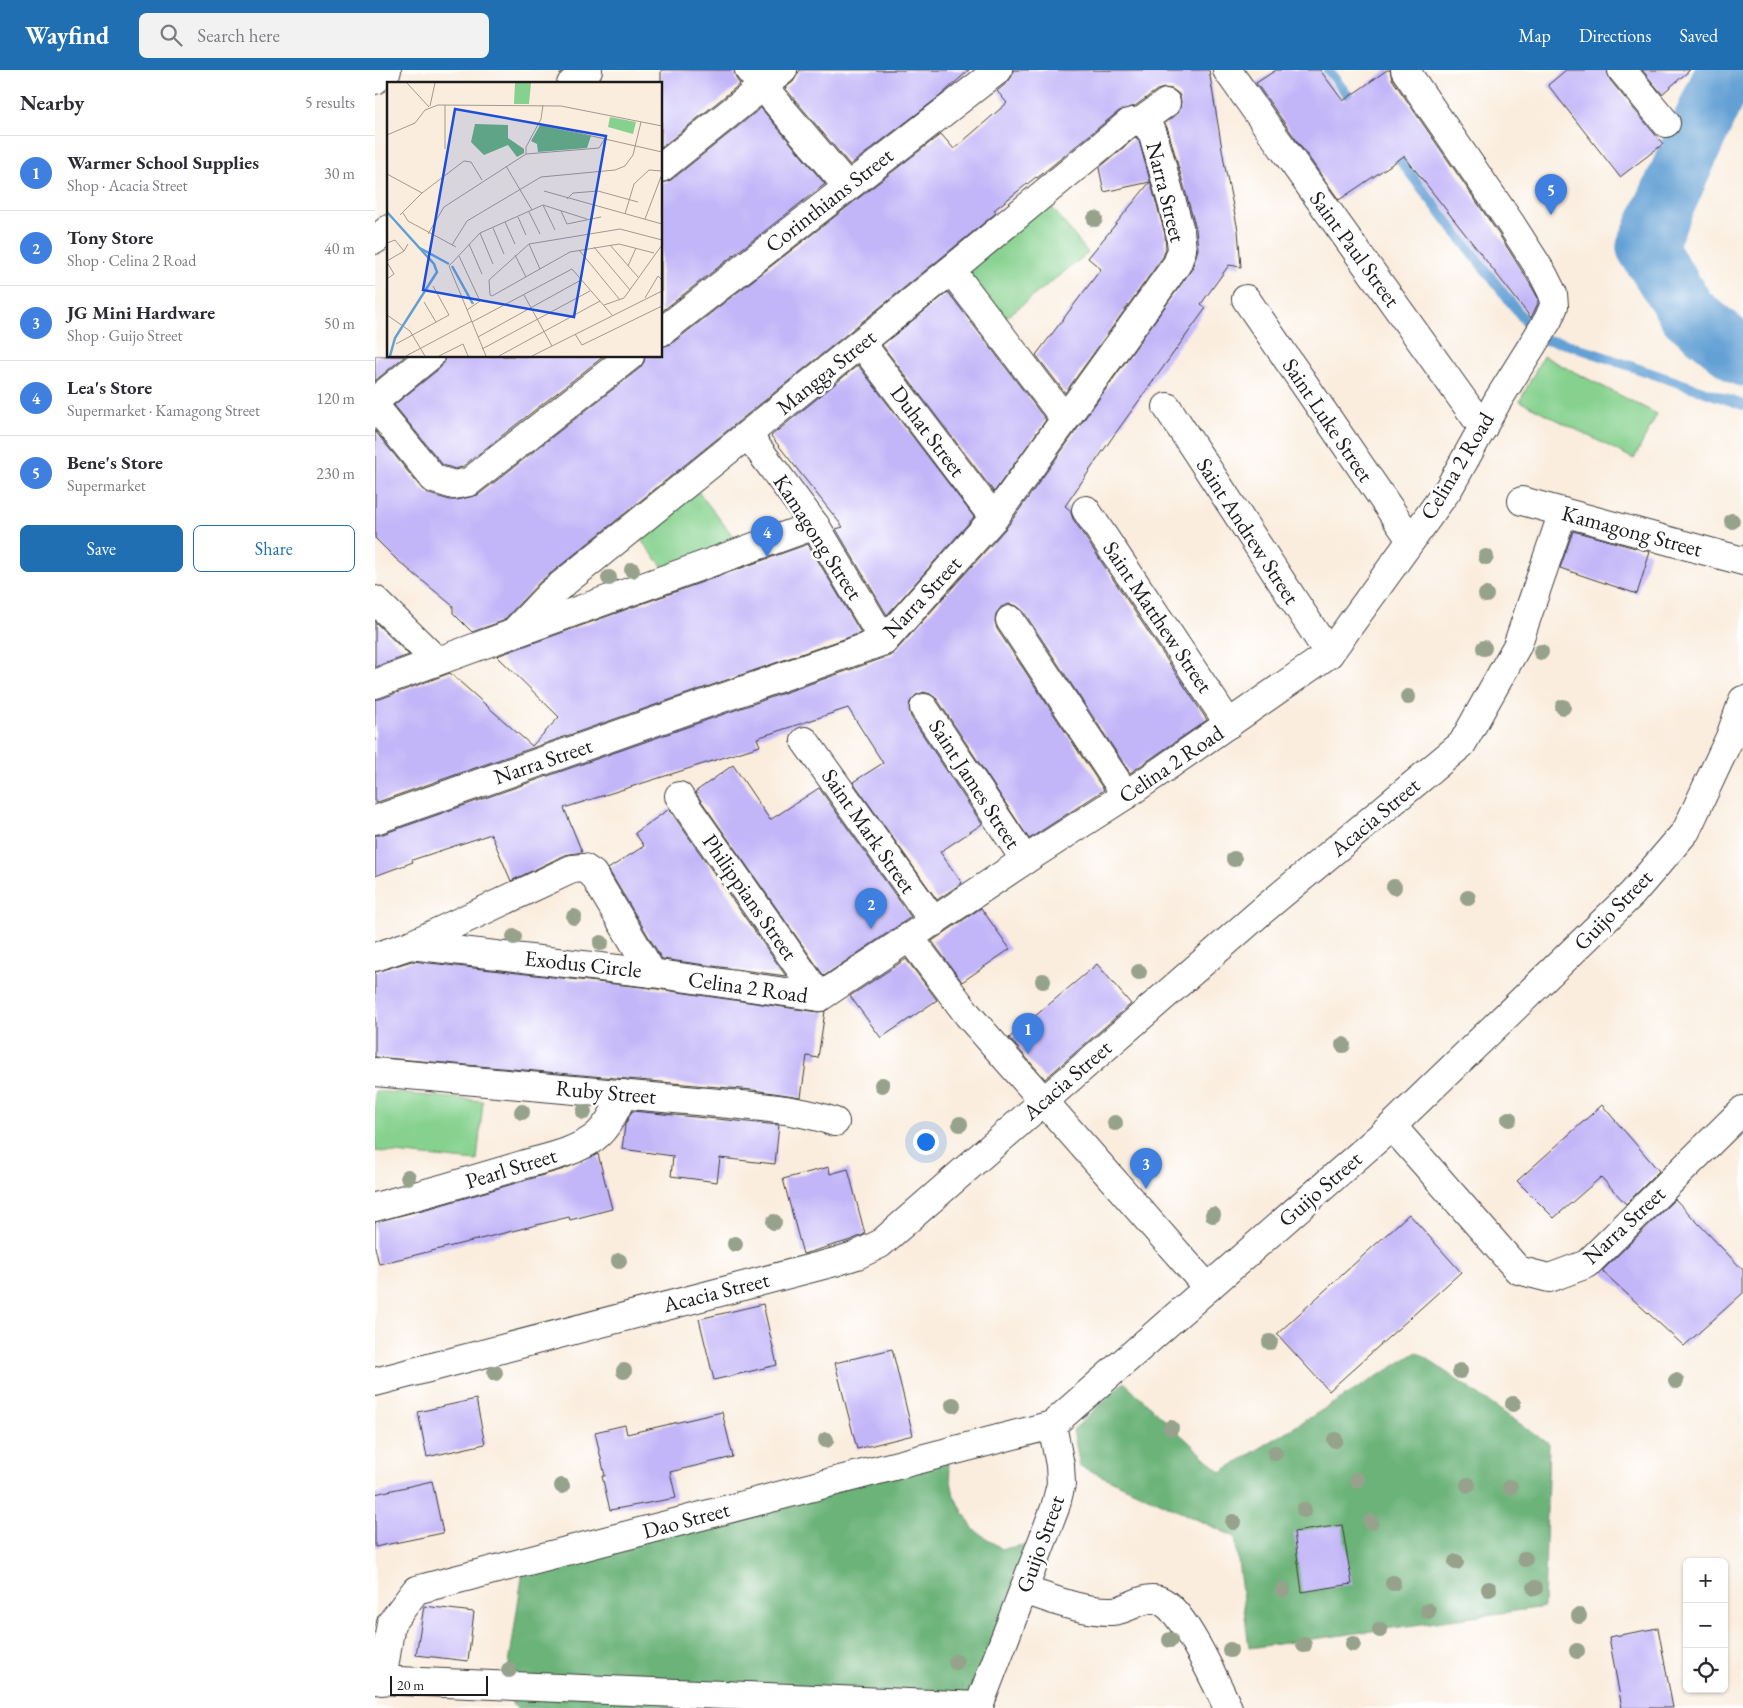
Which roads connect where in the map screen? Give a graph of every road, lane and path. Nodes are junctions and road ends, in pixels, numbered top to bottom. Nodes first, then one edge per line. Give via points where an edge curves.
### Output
1 (387, 70) edge
2 (589, 70) edge
3 (998, 70) edge
4 (1227, 70) edge
5 (1405, 70) edge
6 (1621, 70) edge
7 (765, 75) edge
8 (375, 80) edge
9 (574, 82) edge
10 (1167, 103) dead end
11 (1142, 122) junction
12 (1667, 123) dead end
13 (663, 166) edge
14 (847, 186) junction
15 (387, 231) edge
16 (375, 240) edge
17 (951, 270) junction
18 (1245, 299) dead end
19 (663, 330) edge
20 (861, 344) junction
21 (428, 358) edge
22 (627, 358) edge
23 (375, 401) edge
24 (375, 406) edge
25 (1167, 407) dead end
26 (1065, 419) junction
27 (1483, 428) junction
28 (748, 435) junction
29 (1521, 501) dead end
30 (1086, 510) dead end
31 (1563, 512) junction
32 (994, 518) junction
33 (815, 525) junction
34 (1411, 540) junction
35 (1743, 560) edge
36 (375, 600) edge
37 (1010, 620) dead end
38 (513, 634) junction
39 (884, 641) junction
40 (1329, 654) junction
41 (437, 662) junction
42 (375, 684) edge
43 (1743, 700) edge
44 (925, 708) dead end
45 (1229, 724) junction
46 (805, 741) dead end
47 (1126, 795) junction
48 (679, 796) dead end
49 (375, 820) edge
50 (1025, 860) junction
51 (934, 922) junction
52 (909, 937) junction
53 (410, 945) junction
54 (375, 957) edge
55 (651, 973) junction
56 (820, 997) junction
57 (375, 1072) edge
58 (623, 1094) junction
59 (1043, 1101) junction
60 (1743, 1110) edge
61 (835, 1122) dead end
62 (1392, 1126) junction
63 (375, 1207) edge
64 (1208, 1288) junction
65 (375, 1382) edge
66 (1053, 1425) junction
67 (1024, 1590) junction
68 (379, 1681) edge
69 (979, 1707) edge
70 (1228, 1708) edge

1 - 8 street
2 - 9 street
3 - 14 street, Corinthians Street
4 - 27 street, Saint Paul Street
5 - 27 street, Celina 2 Road via 1511,224 1553,294 1554,306 1548,320
6 - 12 street
7 - 13 street
7 - 14 street
10 - 11 street, Mangga Street
11 - 17 street, Mangga Street via 1129,123
11 - 26 street, Narra Street via 1153,134 1180,231 1182,250 1167,279
14 - 19 street, Corinthians Street
15 - 16 street
17 - 20 street, Mangga Street
17 - 26 street
18 - 34 street, Saint Luke Street
20 - 28 street, Mangga Street
20 - 32 street, Duhat Street
21 - 23 street
22 - 24 street via 469,482 453,485 434,479
25 - 40 street, Saint Andrew Street
26 - 32 street, Narra Street
27 - 34 street, Celina 2 Road via 1449,488
28 - 33 street, Kamagong Street
28 - 38 street, Mangga Street via 551,594
29 - 31 street, Kamagong Street
30 - 45 street, Saint Matthew Street
31 - 35 street, Kamagong Street
31 - 59 street, Acacia Street via 1517,646 1462,744 1263,910
32 - 39 street, Narra Street
33 - 38 street, Mangga Street
33 - 39 street, Kamagong Street
34 - 40 street, Celina 2 Road
36 - 41 street
37 - 47 street
38 - 41 street, Mangga Street
39 - 49 street, Narra Street
40 - 45 street, Celina 2 Road
41 - 42 street, Mangga Street
43 - 62 street, Guijo Street via 1730,737 1686,831 1631,894
44 - 50 street, Saint James Street
45 - 47 street, Celina 2 Road
46 - 51 street, Saint Mark Street
47 - 50 street, Celina 2 Road
48 - 56 street, Philippians Street
50 - 51 street, Celina 2 Road
51 - 52 street, Celina 2 Road
52 - 56 street, Celina 2 Road
52 - 59 street via 968,1015
53 - 54 street, Exodus Circle
53 - 55 street, Exodus Circle
53 - 55 street, Exodus Circle via 572,869 584,868 593,874
55 - 56 street, Celina 2 Road
57 - 58 street, Ruby Street
58 - 61 street, Ruby Street via 796,1110
58 - 63 street, Pearl Street via 608,1123 575,1149
59 - 64 street
59 - 65 street, Acacia Street via 880,1244 857,1255
60 - 62 street, Narra Street via 1587,1264 1549,1278 1518,1270
62 - 64 street, Guijo Street
64 - 66 street, Guijo Street
66 - 67 street, Guijo Street via 1061,1484
66 - 68 street, Dao Street via 416,1590 391,1623
67 - 69 street, Guijo Street
67 - 70 street via 1092,1611 1115,1611 1144,1600 1162,1601 1176,1612
68 - 69 street

